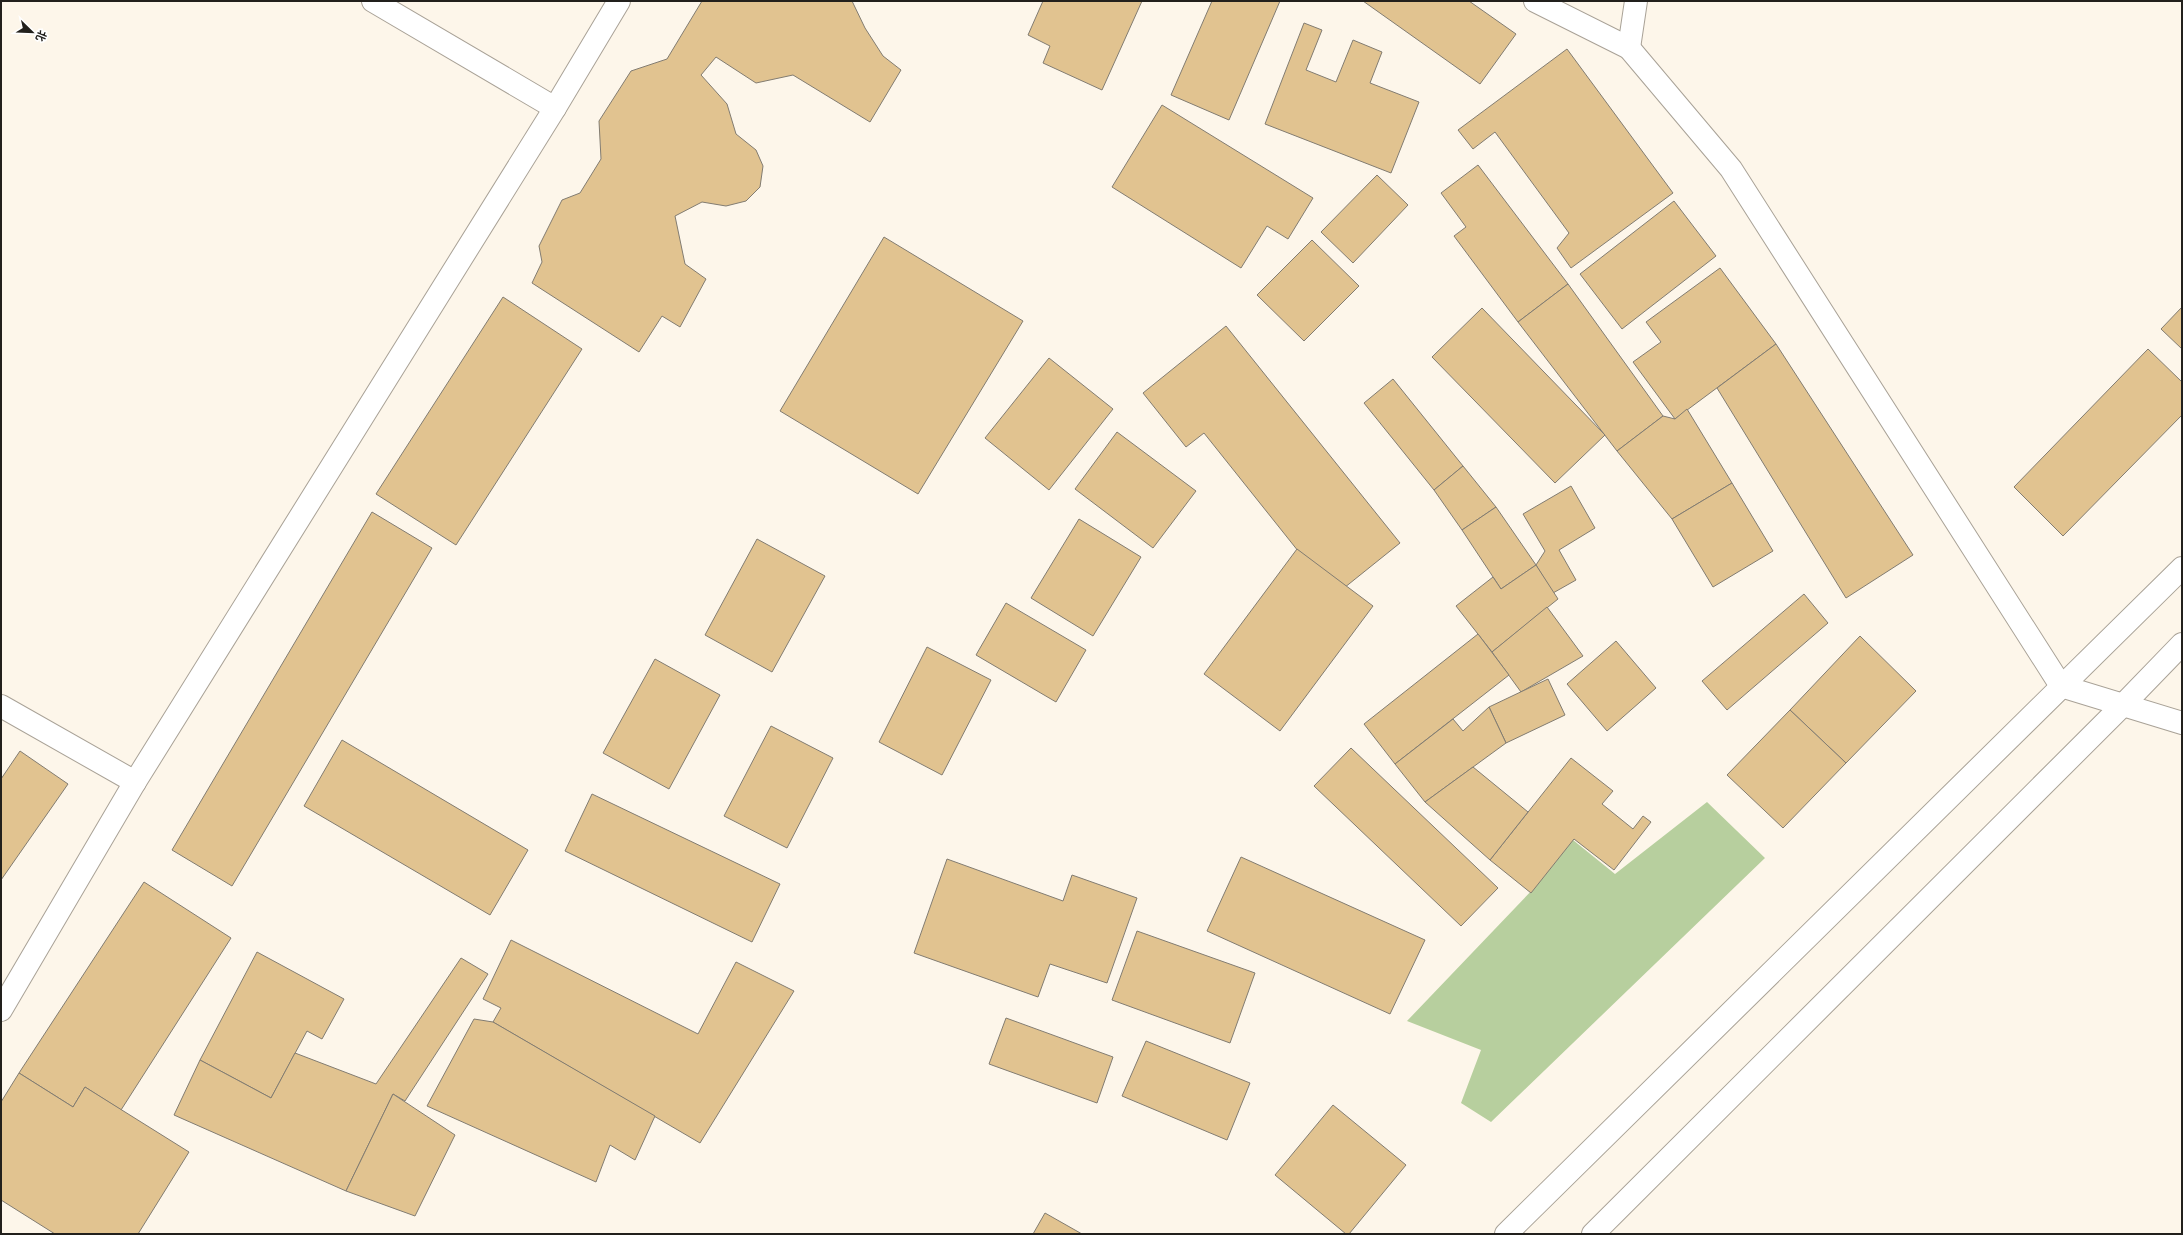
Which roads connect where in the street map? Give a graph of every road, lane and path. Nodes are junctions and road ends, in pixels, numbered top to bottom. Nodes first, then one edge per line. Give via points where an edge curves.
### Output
1 (373, 1) edge
2 (619, 1) edge
3 (1536, 1) edge
4 (1636, 1) edge
5 (1629, 48) junction
6 (555, 108) junction
7 (2182, 568) edge
8 (2182, 644) edge
9 (2061, 686) junction
10 (2123, 705) junction
11 (1, 706) edge
12 (2182, 724) edge
13 (135, 782) junction
14 (1, 1010) edge
15 (1506, 1234) edge
16 (1593, 1234) edge

1 - 6 street
2 - 6 street
3 - 5 street
4 - 5 street
5 - 9 street via 1732,169
6 - 13 street
7 - 9 street
8 - 10 street
9 - 10 street
9 - 15 street
10 - 12 street
10 - 16 street
11 - 13 street
13 - 14 street

